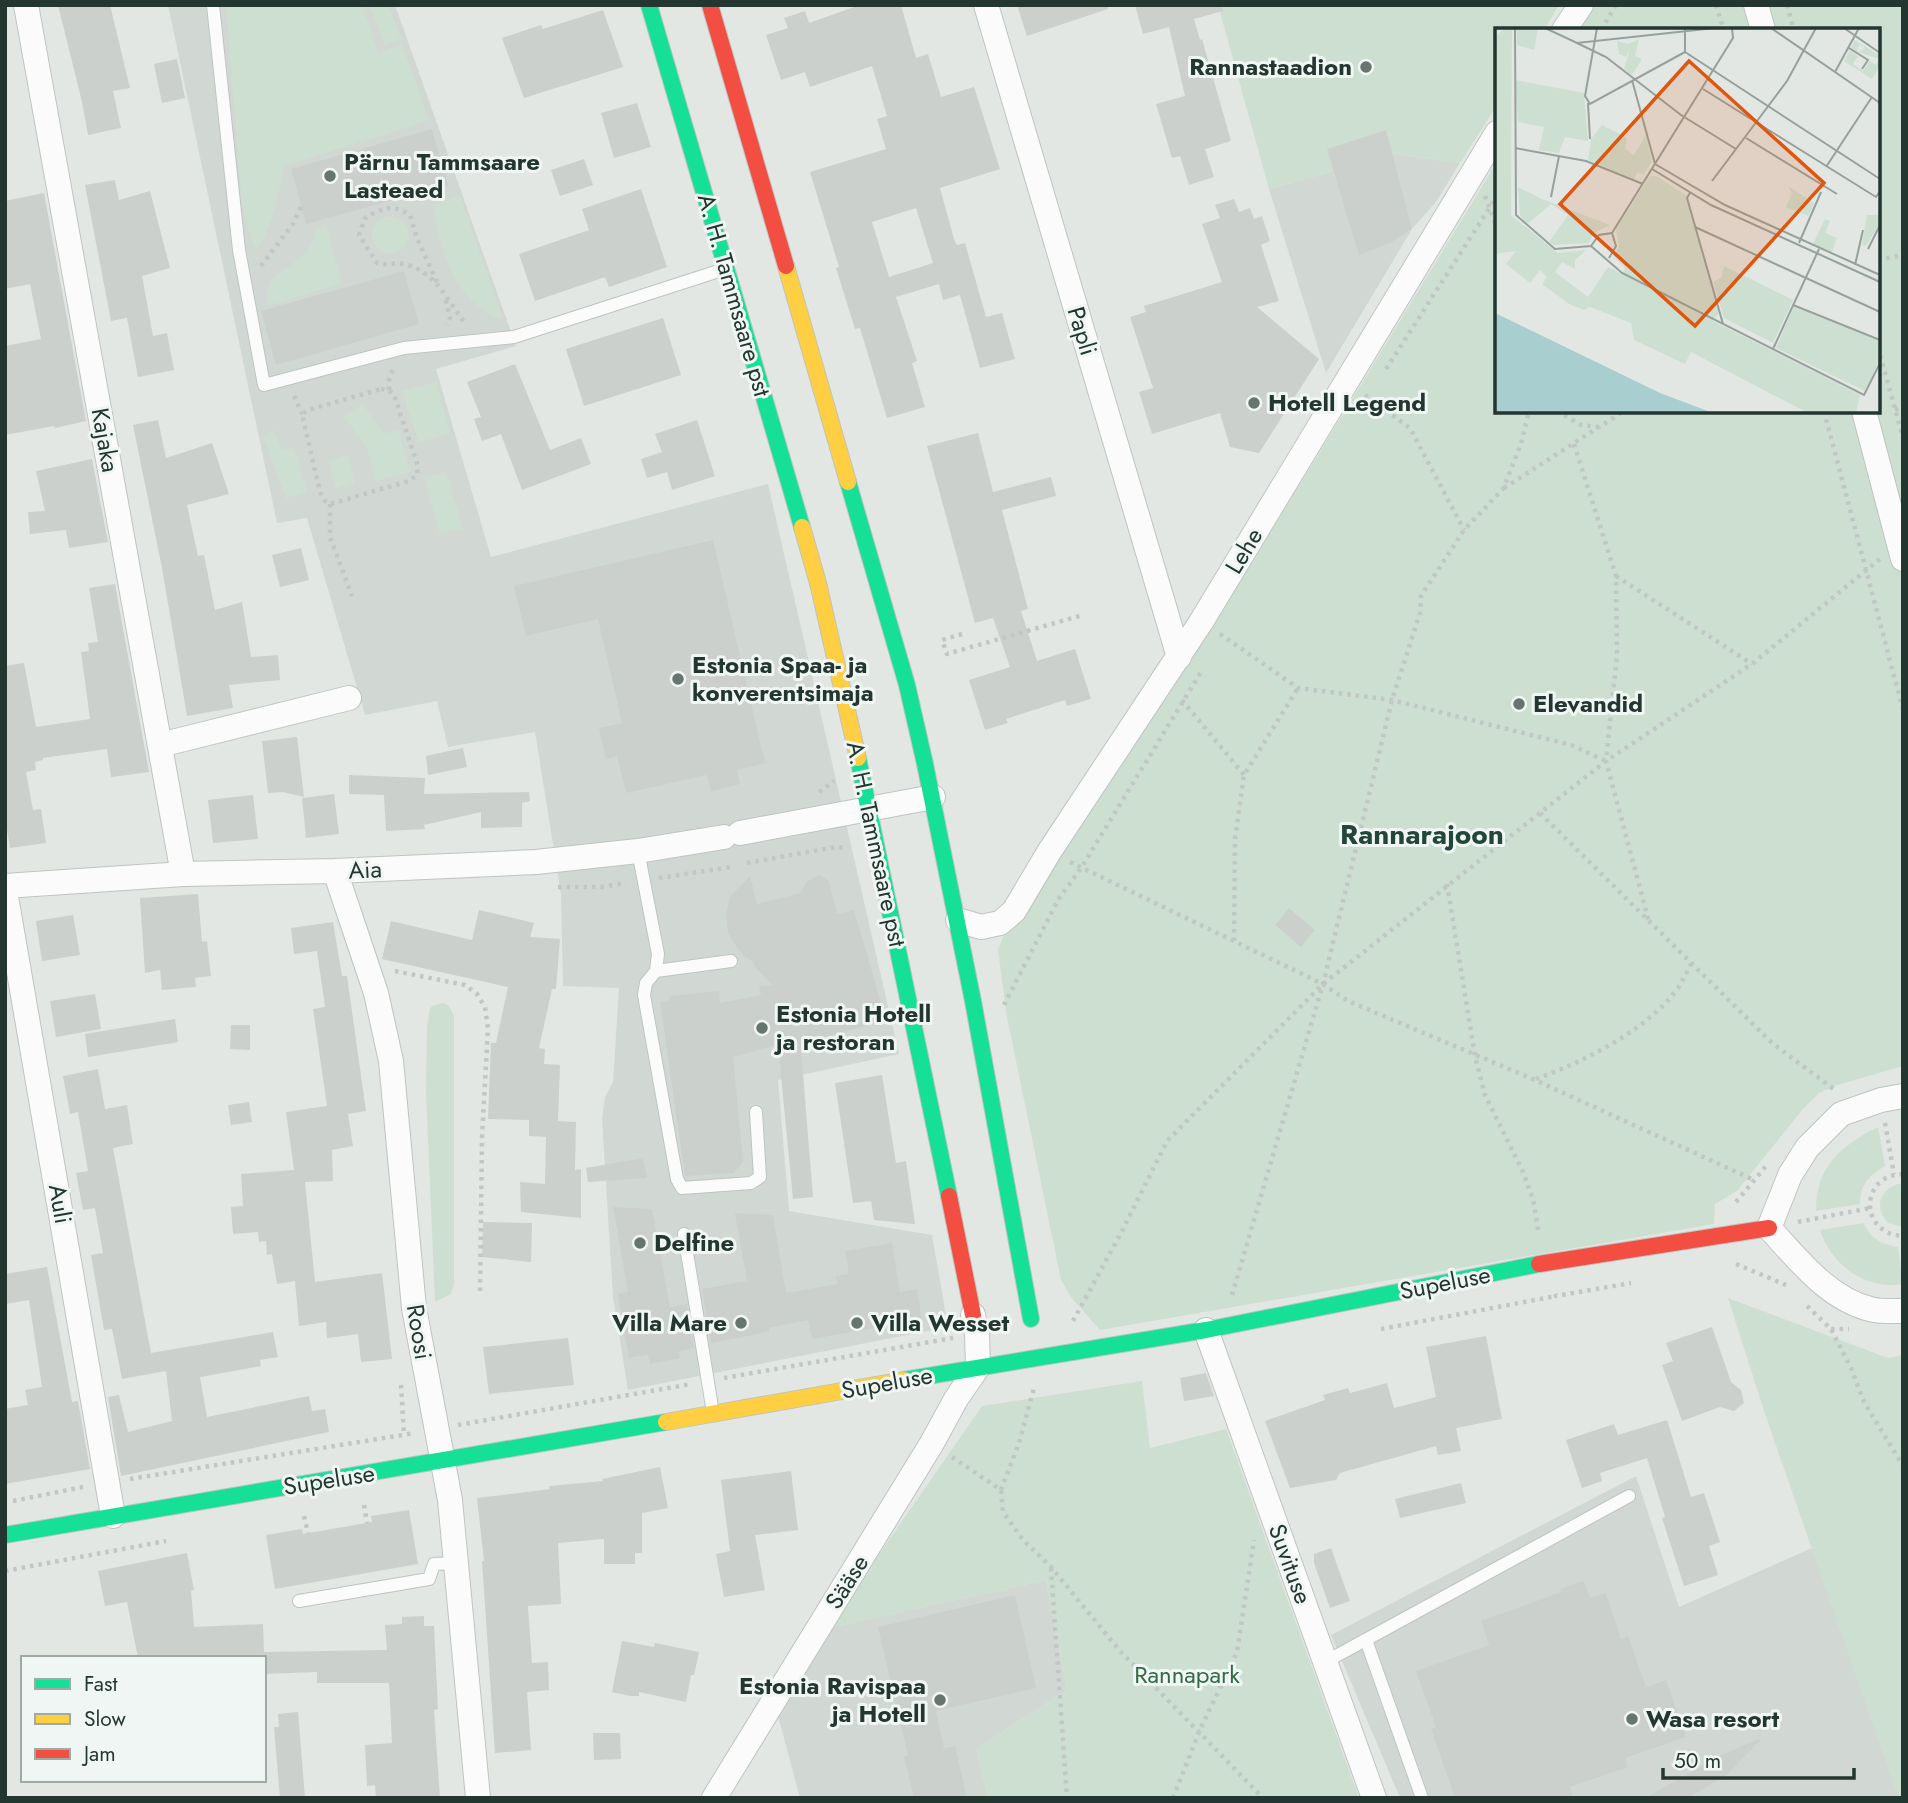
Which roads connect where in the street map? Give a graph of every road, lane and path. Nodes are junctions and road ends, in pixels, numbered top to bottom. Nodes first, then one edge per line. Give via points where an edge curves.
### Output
1 (26, 5) edge
2 (214, 5) edge
3 (649, 5) edge
4 (710, 5) edge
5 (986, 5) edge
6 (1581, 5) edge
7 (1616, 5) edge
8 (1716, 5) edge
9 (1756, 5) edge
10 (1787, 5) edge
11 (1565, 28) edge
12 (1602, 28) edge
13 (1723, 28) edge
14 (1762, 28) edge
15 (1793, 28) edge
16 (1495, 136) edge
17 (1495, 199) edge
18 (302, 207) dead end
19 (1903, 255) edge
20 (1880, 260) edge
21 (726, 268) junction
22 (437, 282) junction
23 (246, 286) junction
24 (446, 299) dead end
25 (1880, 354) edge
26 (1382, 375) dead end
27 (1347, 381) junction
28 (1375, 386) dead end
29 (1368, 397) junction
30 (1903, 407) edge
31 (1361, 409) dead end
32 (1895, 410) junction
33 (1529, 413) edge
34 (1560, 413) edge
35 (1621, 413) edge
36 (1825, 413) edge
37 (1864, 413) edge
38 (1599, 427) junction
39 (1903, 438) edge
40 (1574, 444) junction
41 (1503, 489) junction
42 (330, 504) junction
43 (1464, 530) junction
44 (870, 558) junction
45 (1892, 558) edge
46 (851, 563) dead end
47 (833, 569) dead end
48 (1867, 570) junction
49 (816, 575) junction
50 (1616, 576) junction
51 (352, 596) dead end
52 (1083, 615) dead end
53 (1201, 622) junction
54 (962, 634) dead end
55 (1223, 636) junction
56 (1217, 647) dead end
57 (1179, 657) junction
58 (1752, 664) junction
59 (1203, 669) dead end
60 (1165, 680) junction
61 (1298, 688) junction
62 (349, 698) dead end
63 (1392, 700) junction
64 (1182, 701) junction
65 (1903, 710) edge
66 (160, 745) junction
67 (1605, 761) junction
68 (840, 773) dead end
69 (1244, 775) junction
70 (815, 794) dead end
71 (933, 797) junction
72 (870, 811) junction
73 (1540, 813) junction
74 (638, 851) junction
75 (1049, 852) junction
76 (1081, 868) junction
77 (335, 872) junction
78 (183, 874) junction
79 (1447, 884) junction
80 (5, 889) edge
81 (958, 920) junction
82 (1648, 922) junction
83 (1234, 941) junction
84 (731, 961) dead end
85 (1691, 964) junction
86 (383, 969) dead end
87 (656, 971) junction
88 (1323, 984) junction
89 (1001, 1018) dead end
90 (1475, 1056) junction
91 (1535, 1080) junction
92 (1838, 1093) dead end
93 (1892, 1098) edge
94 (756, 1112) dead end
95 (1894, 1174) junction
96 (1903, 1174) edge
97 (1754, 1180) dead end
98 (1870, 1208) junction
99 (1769, 1228) junction
100 (684, 1234) dead end
101 (1903, 1236) edge
102 (1545, 1263) junction
103 (1723, 1266) dead end
104 (1634, 1282) dead end
105 (1792, 1292) dead end
106 (480, 1294) dead end
107 (1802, 1301) dead end
108 (1903, 1311) edge
109 (973, 1315) joint
110 (1031, 1319) joint
111 (1071, 1325) dead end
112 (1206, 1330) junction
113 (930, 1342) dead end
114 (1039, 1356) junction
115 (978, 1367) junction
116 (401, 1381) dead end
117 (708, 1381) junction
118 (1034, 1388) dead end
119 (713, 1414) junction
120 (436, 1429) junction
121 (404, 1434) junction
122 (932, 1443) junction
123 (443, 1462) junction
124 (1903, 1466) edge
125 (407, 1468) junction
126 (108, 1482) junction
127 (1001, 1490) junction
128 (1629, 1496) dead end
129 (5, 1502) edge
130 (364, 1505) dead end
131 (113, 1516) junction
132 (304, 1516) dead end
133 (367, 1523) dead end
134 (1256, 1529) dead end
135 (308, 1533) dead end
136 (5, 1535) edge
137 (456, 1563) junction
138 (1051, 1567) junction
139 (299, 1601) dead end
140 (1366, 1640) junction
141 (1325, 1662) junction
142 (1199, 1732) junction
143 (1174, 1797) edge
144 (478, 1798) edge
145 (714, 1798) edge
146 (1067, 1798) edge
147 (1263, 1798) edge
148 (1374, 1798) edge
149 (1422, 1798) edge

1 - 66 street, Kajaka
2 - 23 lane
3 - 21 street, A. H. Tammsaare pst
4 - 44 street
5 - 57 street, Papli
6 - 11 street
7 - 12 path
8 - 13 path
9 - 14 street
10 - 15 path
16 - 27 street, Lehe
17 - 26 path
18 - 23 path
19 - 20 path
21 - 23 lane via 514,337 404,348 264,385
21 - 49 street, A. H. Tammsaare pst
22 - 22 path via 411,215 398,208 384,208 365,218 359,235 377,263 416,267
22 - 24 path
25 - 32 path
27 - 29 path
27 - 53 street, Lehe
28 - 29 path
29 - 31 path
29 - 43 path via 1410,428
30 - 32 path
32 - 39 path
33 - 41 path
34 - 38 path via 1581,425
35 - 38 path
36 - 48 path
37 - 45 street
38 - 40 path
40 - 41 path
40 - 50 path
41 - 43 path
42 - 42 path via 417,475 418,466 389,390 302,414 320,492
42 - 51 path via 330,537
43 - 63 path via 1421,596 1420,613
44 - 46 street
44 - 71 street
45 - 48 path
47 - 49 street
48 - 58 path
48 - 65 path
49 - 72 street, A. H. Tammsaare pst
50 - 58 path
50 - 67 path via 1617,655
52 - 54 path via 947,654 943,640
53 - 55 path
53 - 57 street, Lehe
55 - 56 path
55 - 61 path
57 - 60 street, Lehe
58 - 67 path
59 - 64 path
60 - 64 path
60 - 75 street, Lehe
61 - 63 path
61 - 69 path
62 - 66 street
63 - 67 path via 1571,745
63 - 88 path
64 - 69 path
64 - 76 path
66 - 78 street, Kajaka
67 - 73 path
67 - 82 path
68 - 70 path
69 - 83 path via 1235,839
71 - 72 street, Aia
71 - 81 street
72 - 74 street, Aia
72 - 109 street, A. H. Tammsaare pst
73 - 79 path
73 - 82 path
74 - 77 street, Aia via 536,862
74 - 87 lane via 658,954
75 - 76 path
75 - 81 street, Lehe via 1014,911 1000,923 981,927
76 - 83 path
76 - 89 path via 1058,900
77 - 78 street, Aia
77 - 120 street, Roosi via 376,993 391,1061 414,1308
78 - 80 street, Aia
79 - 88 path
79 - 90 path
80 - 126 street, Auli
81 - 110 street
82 - 85 path
83 - 88 path
84 - 87 lane
85 - 91 path via 1677,989 1654,1013 1615,1042 1577,1064
85 - 92 path via 1772,1043
86 - 106 path via 465,985 485,1007
87 - 94 lane via 646,983 644,995 682,1188 751,1183 760,1177
88 - 90 path via 1348,1001
88 - 111 path via 1167,1141
88 - 112 path via 1232,1296
90 - 91 path
90 - 102 path via 1485,1095 1523,1172
91 - 97 path
93 - 95 path
93 - 99 street via 1841,1114 1807,1148 1790,1175
95 - 96 path
95 - 98 path via 1873,1190
98 - 99 path
98 - 101 path via 1878,1226
99 - 102 street, Supeluse
99 - 108 street via 1835,1292 1871,1310
100 - 117 lane
102 - 104 path via 1556,1296
102 - 112 street, Supeluse
103 - 105 path via 1735,1264 1782,1282
107 - 124 path via 1831,1329 1864,1402
109 - 115 street, A. H. Tammsaare pst
110 - 114 street
112 - 114 street, Supeluse
112 - 141 street, Suvituse
113 - 117 path
114 - 115 street, Supeluse
115 - 119 street, Supeluse
115 - 122 street, Sääse
116 - 121 path
117 - 119 lane
117 - 120 path
118 - 127 path
119 - 123 street, Supeluse
120 - 121 path
120 - 123 street, Roosi
121 - 125 path
121 - 126 path
122 - 127 path
122 - 145 street, Sääse
123 - 125 street, Supeluse
123 - 137 street, Roosi
125 - 131 street, Supeluse
126 - 129 path
126 - 131 street, Auli
127 - 138 path via 1003,1512
128 - 140 lane
130 - 133 path
131 - 136 street, Supeluse
132 - 135 path
134 - 142 path via 1237,1652
137 - 139 lane via 434,1564 429,1579
137 - 144 street, Roosi
138 - 142 path via 1119,1651
138 - 146 path
140 - 141 lane
140 - 149 lane
141 - 148 street, Suvituse
142 - 143 path
142 - 147 path

